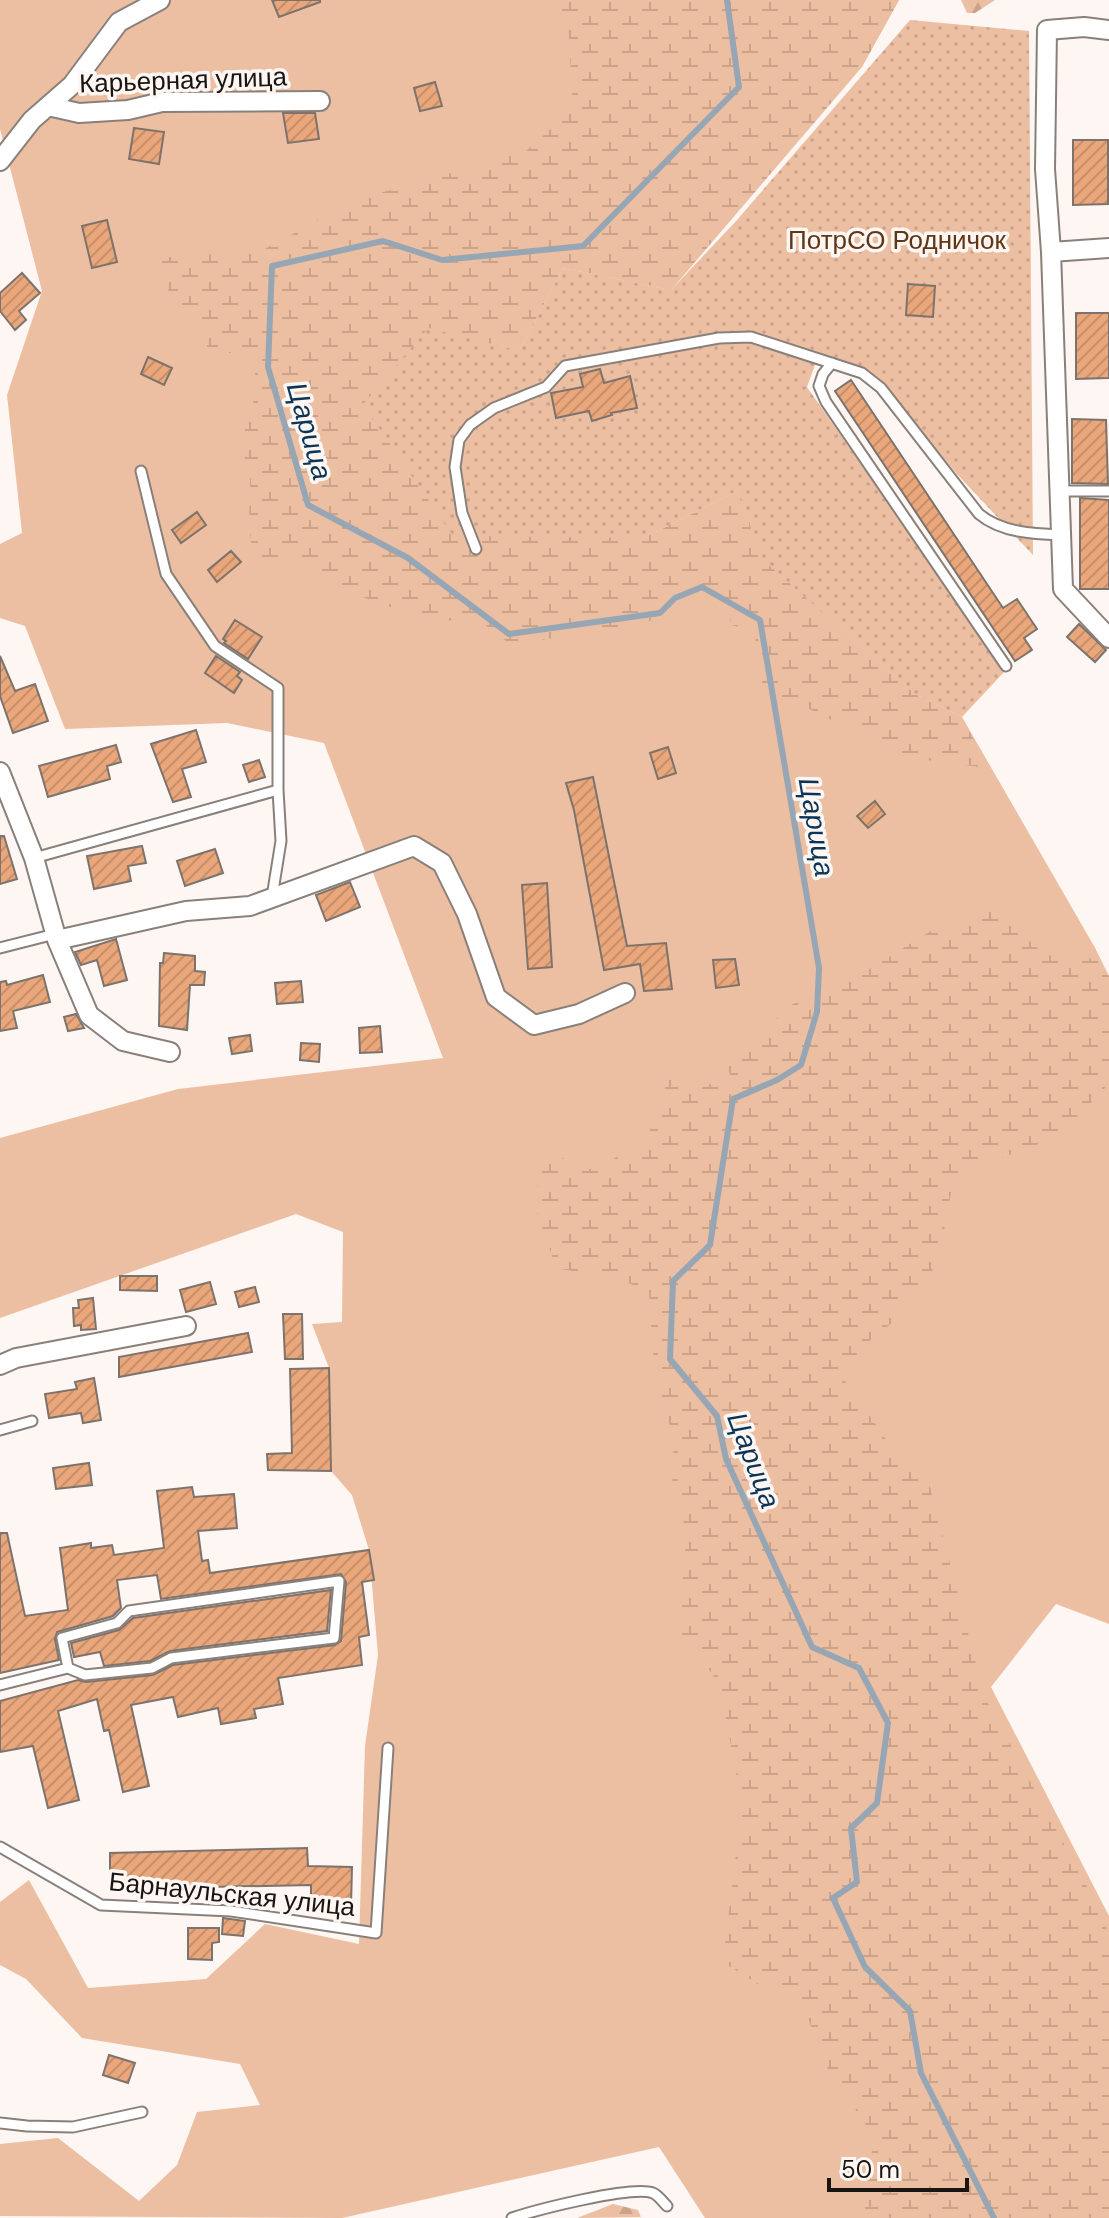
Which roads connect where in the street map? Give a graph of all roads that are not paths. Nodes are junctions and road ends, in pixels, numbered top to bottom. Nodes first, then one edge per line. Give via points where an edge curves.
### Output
1 (160, 0) edge
2 (1109, 30) edge
3 (320, 101) dead end
4 (48, 106) junction
5 (0, 161) edge
6 (1109, 248) edge
7 (1051, 252) junction
8 (832, 363) junction
9 (141, 471) dead end
10 (1061, 491) junction
11 (1109, 491) edge
12 (1062, 535) junction
13 (476, 549) dead end
14 (1109, 638) edge
15 (1006, 666) dead end
16 (0, 772) edge
17 (278, 790) junction
18 (34, 858) junction
19 (272, 897) junction
20 (56, 937) junction
21 (0, 948) edge
22 (625, 993) dead end
23 (170, 1052) dead end
24 (186, 1326) dead end
25 (0, 1365) edge
26 (32, 1421) dead end
27 (0, 1430) edge
28 (68, 1668) junction
29 (0, 1685) edge
30 (388, 1748) dead end
31 (0, 1847) edge
32 (142, 2112) dead end
33 (0, 2123) edge
34 (667, 2206) dead end
35 (512, 2218) edge

1 - 4 street, Карьерная улица via 119,22 72,85
2 - 7 street via 1047,30 1045,169
3 - 4 street, Карьерная улица via 162,102 79,113
4 - 5 street, Карьерная улица
6 - 7 street
7 - 10 street
8 - 12 lane via 862,373 881,388 993,525
8 - 13 lane via 751,337 565,366 546,387 494,408 459,440 455,467 462,513
8 - 15 lane via 819,386 826,402
9 - 17 lane via 166,574 215,646 278,688
10 - 11 lane
10 - 12 street
12 - 14 street via 1063,589
16 - 18 street
17 - 18 lane
17 - 19 lane via 281,841
18 - 20 street
19 - 20 street via 250,906 186,911
19 - 22 street via 414,846 442,863 467,914 496,997 534,1025 579,1014
20 - 21 lane
20 - 23 street via 89,1015 123,1041
24 - 25 street
26 - 27 lane
28 - 28 lane via 62,1638 117,1623 129,1611 339,1581 334,1638 171,1658 152,1668 85,1675
28 - 29 lane
30 - 31 lane, Барнаульская улица via 376,1933 231,1911 101,1905
32 - 33 lane via 73,2127
34 - 35 lane via 654,2194 637,2191 553,2205

